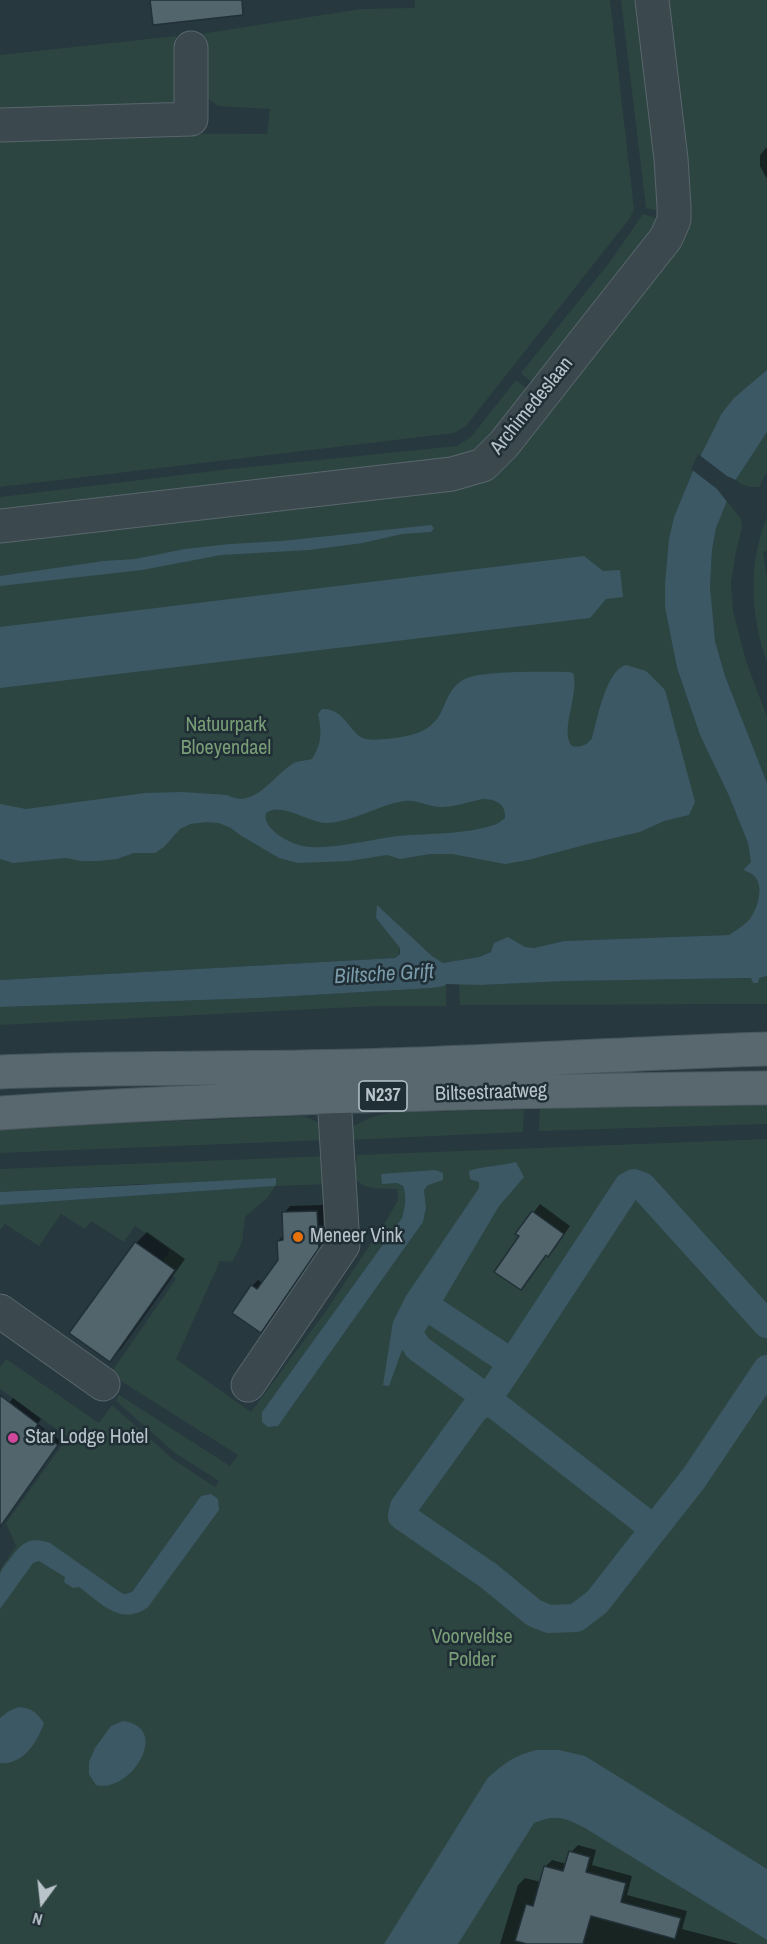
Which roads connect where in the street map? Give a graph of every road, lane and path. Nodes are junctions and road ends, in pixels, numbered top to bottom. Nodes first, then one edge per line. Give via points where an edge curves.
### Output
1 (652, 0) edge
2 (191, 48) dead end
3 (0, 125) edge
4 (0, 526) edge
5 (767, 1049) edge
6 (0, 1072) edge
7 (767, 1088) edge
8 (334, 1097) junction
9 (0, 1113) edge
10 (0, 1311) edge
11 (103, 1384) dead end
12 (248, 1385) dead end

1 - 4 street, Archimedeslaan via 671,159 674,220 659,247 504,444 483,465 452,474
2 - 3 street via 191,119
5 - 6 main road, Biltsestraatweg / N237 via 364,1066
7 - 8 main road, Biltsestraatweg / N237
8 - 9 main road, Biltsestraatweg / N237
8 - 12 street via 343,1245
10 - 11 street

